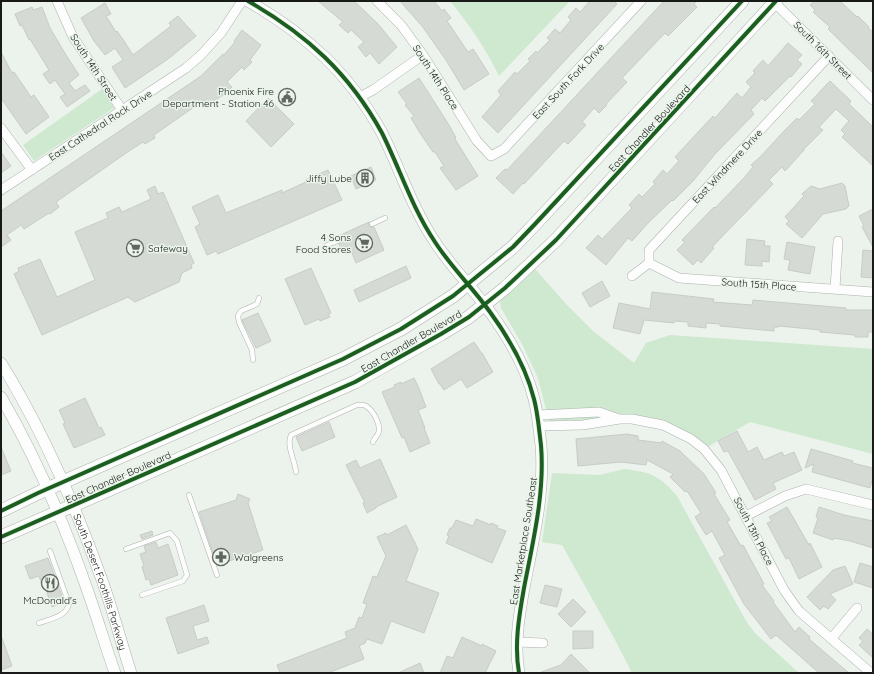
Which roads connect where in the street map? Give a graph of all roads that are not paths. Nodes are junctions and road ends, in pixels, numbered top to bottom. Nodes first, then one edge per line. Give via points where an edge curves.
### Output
1 (57, 1) edge
2 (242, 1) edge
3 (248, 1) edge
4 (377, 1) edge
5 (641, 1) edge
6 (742, 1) edge
7 (774, 2) edge
8 (423, 55) junction
9 (829, 56) junction
10 (360, 97) junction
11 (873, 100) edge
12 (122, 110) junction
13 (1, 128) edge
14 (491, 156) joint
15 (32, 170) junction
16 (1, 190) edge
17 (385, 218) dead end
18 (372, 224) dead end
19 (338, 241) dead end
20 (838, 241) dead end
21 (327, 245) dead end
22 (649, 263) junction
23 (632, 276) dead end
24 (468, 284) junction
25 (835, 289) junction
26 (873, 292) edge
27 (259, 298) dead end
28 (484, 304) junction
29 (253, 360) dead end
30 (1, 363) edge
31 (1, 396) edge
32 (537, 415) junction
33 (620, 419) junction
34 (539, 426) junction
35 (373, 442) dead end
36 (296, 472) dead end
37 (63, 482) junction
38 (48, 489) junction
39 (189, 495) dead end
40 (873, 505) edge
41 (73, 506) junction
42 (1, 511) edge
43 (58, 513) junction
44 (746, 516) junction
45 (1, 536) edge
46 (126, 549) dead end
47 (50, 551) dead end
48 (217, 575) dead end
49 (142, 595) dead end
50 (857, 608) dead end
51 (39, 623) dead end
52 (831, 639) junction
53 (517, 642) junction
54 (543, 643) dead end
55 (115, 673) edge
56 (131, 673) edge
57 (519, 673) edge
58 (871, 673) edge

1 - 12 street, South 14th Street via 73,37
2 - 12 street, East Cathedral Rock Drive via 222,33 201,55 186,68
3 - 10 street, East Marketplace Southeast via 306,40 330,62
4 - 8 street, South 14th Place via 401,26
5 - 14 street, East South Fork Drive via 504,149
6 - 24 main road, East Chandler Boulevard via 513,247
7 - 9 street, South 16th Street
7 - 28 main road, East Chandler Boulevard via 556,240
8 - 10 street
8 - 14 street, South 14th Place via 477,141
9 - 11 street, South 16th Street
9 - 22 street, East Windmere Drive via 649,250
10 - 24 street, East Marketplace Southeast via 382,134 434,241
12 - 15 street, East Cathedral Rock Drive
13 - 15 street
15 - 16 street, East Cathedral Rock Drive
17 - 18 lane
19 - 21 lane
20 - 25 street
22 - 23 street
22 - 25 street, South 15th Place via 679,278
24 - 28 street, East Marketplace Southeast
24 - 37 main road, East Chandler Boulevard via 401,329 343,359
25 - 26 street, South 15th Place
27 - 29 lane via 257,304 241,311 238,316 252,350
28 - 32 street, East Marketplace Southeast via 526,374
28 - 41 main road, East Chandler Boulevard via 469,317 441,334 354,382
30 - 37 street, South Desert Foothills Parkway
31 - 38 street, South Desert Foothills Parkway
32 - 33 street, South 13th Place via 599,412
32 - 34 street, East Marketplace Southeast
33 - 34 street, South 13th Place via 584,425
33 - 44 street, South 13th Place via 664,425 698,444 721,470
34 - 53 street, East Marketplace Southeast via 542,472 540,495 519,616
35 - 36 lane via 379,433 376,419 370,408 364,404 356,405 291,435 290,448
37 - 38 main road, East Chandler Boulevard
37 - 41 street, South Desert Foothills Parkway
38 - 42 main road, East Chandler Boulevard
38 - 43 street, South Desert Foothills Parkway
39 - 48 lane
40 - 44 street via 806,489 785,496
41 - 43 main road, East Chandler Boulevard
41 - 56 street, South Desert Foothills Parkway via 102,582
43 - 45 main road, East Chandler Boulevard
43 - 55 street, South Desert Foothills Parkway via 87,588
44 - 52 street, South 13th Place via 784,590 799,611
46 - 49 lane via 170,534 177,541 187,574 183,581
47 - 51 lane via 69,604 66,612
50 - 52 street
52 - 58 street, South 13th Place
53 - 54 street
53 - 57 street, East Marketplace Southeast

